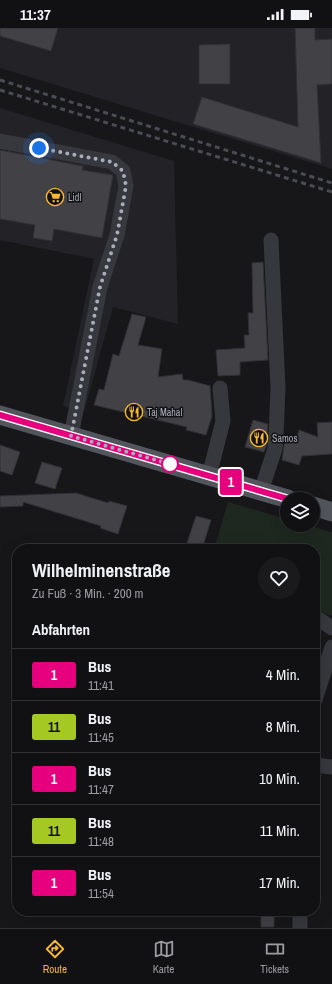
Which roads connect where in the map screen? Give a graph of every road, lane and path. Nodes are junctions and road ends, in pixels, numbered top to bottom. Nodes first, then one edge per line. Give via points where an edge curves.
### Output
1 (0, 141) edge
2 (271, 240) dead end
3 (220, 388) dead end
4 (0, 415) edge
5 (71, 436) junction
6 (209, 476) junction
7 (261, 491) junction
8 (280, 497) edge
9 (320, 508) edge
10 (332, 512) edge
11 (320, 620) edge
12 (332, 628) edge
13 (332, 647) edge
14 (320, 681) edge
15 (320, 766) edge
16 (332, 767) edge
17 (300, 916) edge
18 (300, 928) edge

1 - 5 street via 112,162 123,171 126,186 117,235 100,287
2 - 7 street via 278,388 275,449
3 - 6 street via 223,421
4 - 5 main road
5 - 6 main road
6 - 7 main road
7 - 8 main road
9 - 10 main road
11 - 12 street
13 - 14 street
15 - 16 street
17 - 18 street

